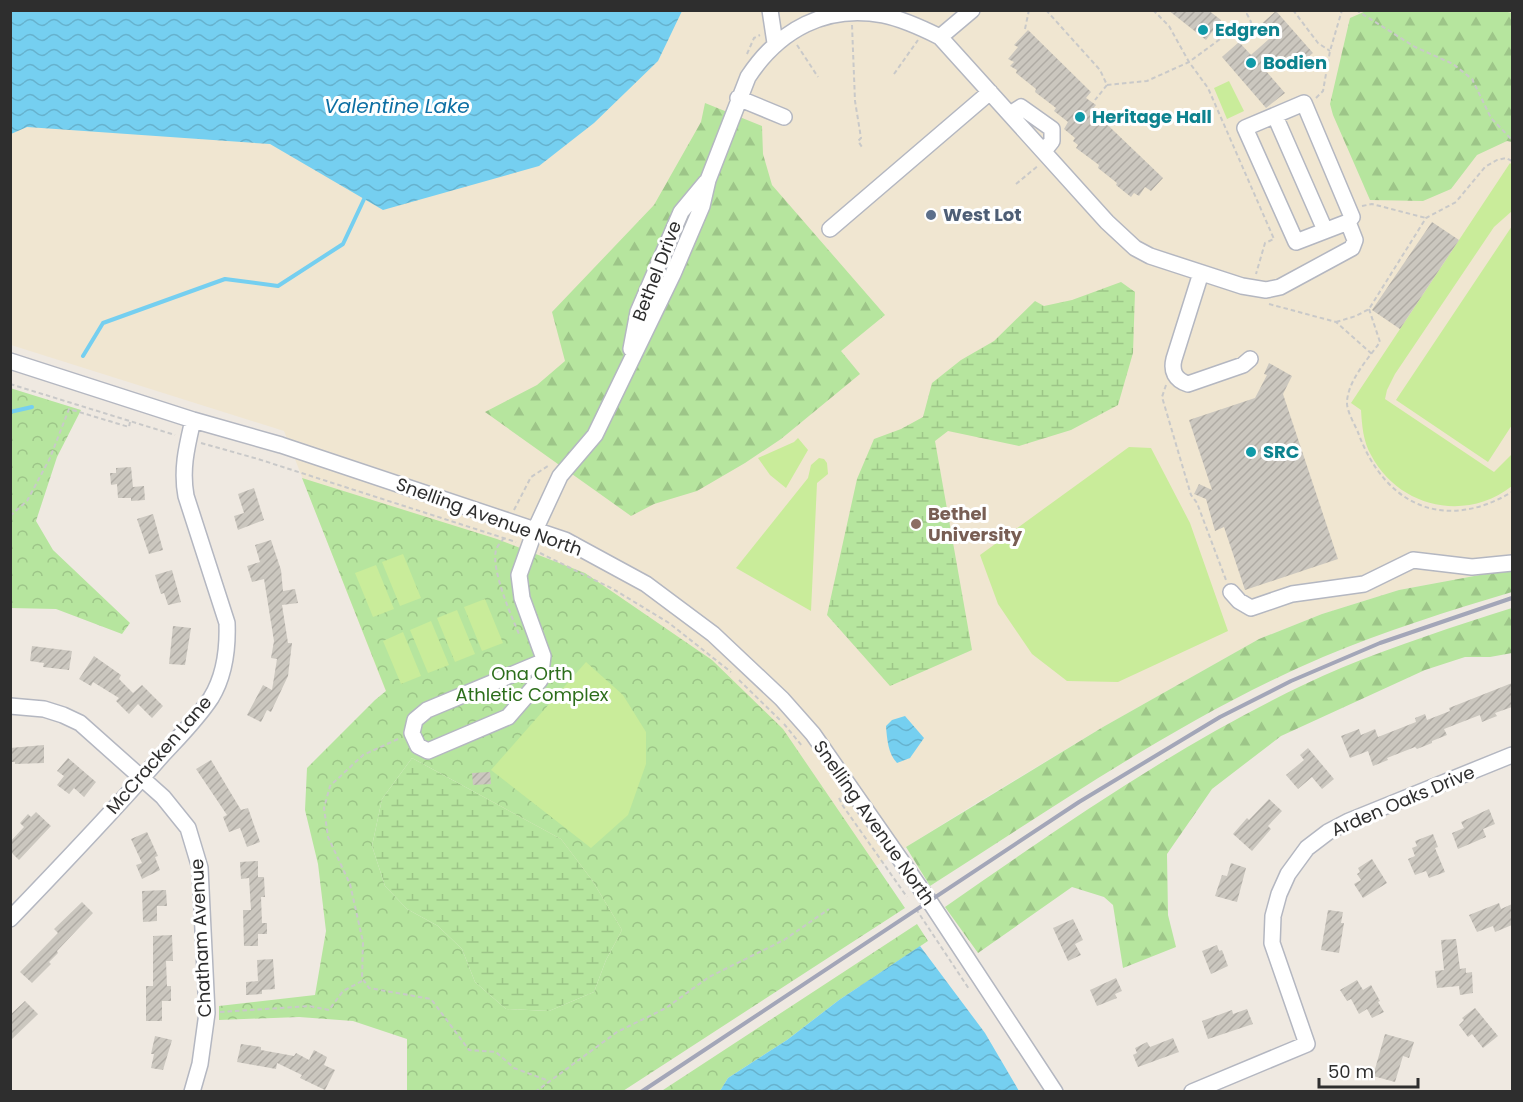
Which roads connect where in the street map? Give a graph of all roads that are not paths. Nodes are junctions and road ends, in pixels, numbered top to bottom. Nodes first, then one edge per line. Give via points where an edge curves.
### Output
1 (770, 10) edge
2 (972, 10) edge
3 (940, 37) junction
4 (775, 43) junction
5 (990, 92) junction
6 (738, 98) junction
7 (1010, 114) junction
8 (1275, 116) junction
9 (784, 117) dead end
10 (1042, 158) junction
11 (1348, 216) junction
12 (830, 230) dead end
13 (1325, 230) junction
14 (1201, 273) junction
15 (1250, 359) dead end
16 (10, 361) edge
17 (193, 420) junction
18 (535, 530) junction
19 (1512, 563) edge
20 (1231, 592) road end
21 (542, 662) junction
22 (10, 706) edge
23 (1512, 754) edge
24 (143, 778) junction
25 (10, 919) edge
26 (192, 1092) edge
27 (1055, 1092) edge
28 (1192, 1092) edge

1 - 4 street
2 - 3 street
3 - 4 street, Bethel Drive via 885,15 852,13 819,19
3 - 5 street
4 - 6 street, Bethel Drive via 748,77
5 - 7 street
5 - 12 street
6 - 9 street
6 - 18 street, Bethel Drive via 702,206 676,268 595,435 560,476
7 - 10 street
7 - 10 street via 1021,107 1052,129 1052,141
8 - 11 street via 1304,103
8 - 13 street
8 - 13 street via 1245,128 1296,242
10 - 14 street via 1135,248
11 - 13 street
11 - 14 street via 1355,240 1348,252 1274,289 1252,288
14 - 15 street via 1172,368 1180,381 1188,384
16 - 17 street, Snelling Avenue North
17 - 18 street, Snelling Avenue North via 281,445
17 - 24 street, McCracken Lane via 183,481 225,613 228,643 220,680 211,698
18 - 21 street, Bethel Drive via 519,575
18 - 27 street, Snelling Avenue North via 565,540 646,584 712,634 782,699 847,780
19 - 20 street via 1472,567 1413,560 1364,584 1292,594 1251,608
21 - 21 street via 540,680 508,717 428,751 418,746 412,733 416,720 427,710
22 - 24 street, Chatham Avenue via 44,709 80,723
23 - 28 street, Arden Oaks Drive via 1349,821 1307,848 1279,894 1272,943 1307,1044
24 - 25 street, McCracken Lane
24 - 26 street, Chatham Avenue via 188,828 200,868 207,1013

